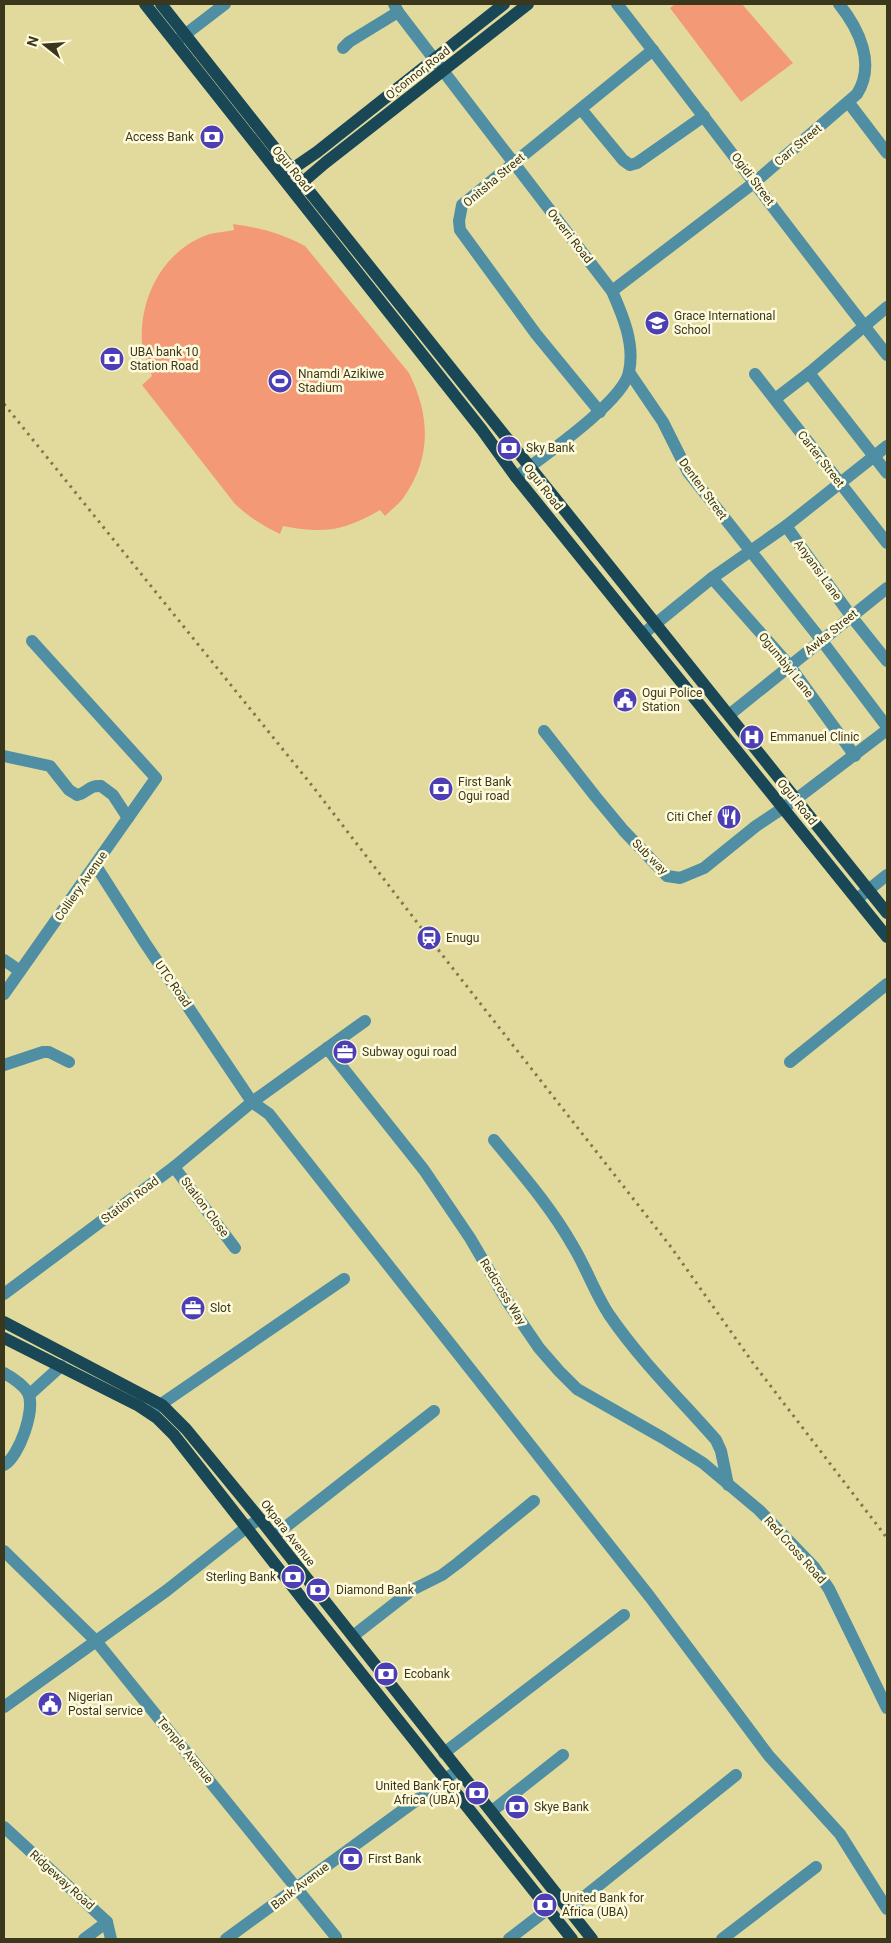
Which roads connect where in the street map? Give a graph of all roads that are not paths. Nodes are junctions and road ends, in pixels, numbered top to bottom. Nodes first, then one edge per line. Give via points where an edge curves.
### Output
1 (145, 4) edge
2 (161, 4) edge
3 (225, 4) edge
4 (504, 4) edge
5 (528, 4) edge
6 (617, 4) edge
7 (839, 4) edge
8 (396, 8) edge
9 (180, 38) junction
10 (343, 48) dead end
11 (653, 50) junction
12 (433, 59) junction
13 (443, 71) junction
14 (849, 102) junction
15 (581, 108) junction
16 (704, 116) junction
17 (277, 151) junction
18 (317, 152) junction
19 (887, 153) edge
20 (325, 162) junction
21 (513, 163) junction
22 (292, 169) junction
23 (282, 177) junction
24 (302, 182) junction
25 (755, 182) junction
26 (292, 190) junction
27 (316, 198) junction
28 (612, 291) junction
29 (887, 307) edge
30 (863, 326) junction
31 (887, 355) edge
32 (629, 372) junction
33 (809, 373) junction
34 (755, 374) dead end
35 (775, 399) junction
36 (600, 412) junction
37 (887, 446) edge
38 (873, 457) junction
39 (530, 466) junction
40 (887, 473) edge
41 (516, 477) junction
42 (840, 483) junction
43 (786, 526) junction
44 (887, 543) edge
45 (750, 552) junction
46 (712, 578) junction
47 (887, 588) edge
48 (851, 616) junction
49 (656, 624) junction
50 (643, 634) junction
51 (32, 641) dead end
52 (822, 641) junction
53 (887, 661) edge
54 (789, 666) junction
55 (728, 715) junction
56 (887, 729) edge
57 (544, 731) dead end
58 (4, 756) edge
59 (855, 756) junction
60 (795, 800) junction
61 (783, 807) junction
62 (128, 818) junction
63 (96, 866) junction
64 (887, 875) edge
65 (869, 889) junction
66 (857, 899) junction
67 (887, 912) edge
68 (887, 937) edge
69 (4, 960) edge
70 (20, 971) junction
71 (887, 984) edge
72 (4, 994) edge
73 (365, 1020) dead end
74 (327, 1048) junction
75 (69, 1062) dead end
76 (790, 1062) dead end
77 (4, 1064) edge
78 (252, 1102) junction
79 (494, 1140) dead end
80 (174, 1166) junction
81 (236, 1248) dead end
82 (344, 1279) dead end
83 (4, 1294) edge
84 (4, 1322) edge
85 (4, 1338) edge
86 (62, 1366) junction
87 (4, 1373) edge
88 (29, 1395) junction
89 (162, 1405) junction
90 (434, 1411) dead end
91 (148, 1412) junction
92 (4, 1465) edge
93 (728, 1484) junction
94 (534, 1501) dead end
95 (260, 1519) junction
96 (247, 1527) junction
97 (274, 1536) junction
98 (4, 1551) edge
99 (320, 1595) junction
100 (307, 1605) junction
101 (624, 1615) dead end
102 (353, 1636) junction
103 (96, 1641) junction
104 (4, 1707) edge
105 (887, 1708) edge
106 (444, 1753) junction
107 (563, 1755) dead end
108 (458, 1770) junction
109 (736, 1775) dead end
110 (446, 1778) junction
111 (492, 1811) junction
112 (4, 1827) edge
113 (816, 1867) dead end
114 (296, 1888) junction
115 (548, 1909) junction
116 (569, 1909) junction
117 (887, 1909) edge
118 (107, 1922) junction
119 (336, 1936) dead end
120 (84, 1939) edge
121 (111, 1939) edge
122 (226, 1939) edge
123 (509, 1939) edge
124 (572, 1939) edge
125 (592, 1939) edge
126 (722, 1939) edge

1 - 9 main road, Ogui Road
2 - 9 main road, Ogui Road
3 - 9 street
4 - 12 main road, O'connor Road
5 - 13 main road, O'connor Road
6 - 11 street, Ogidi Street
7 - 14 street, Carr Street via 857,31 866,71 863,84
8 - 10 street
8 - 12 street, Owerri Road
9 - 17 main road, Ogui Road
9 - 23 main road, Ogui Road
11 - 15 street, Onitsha Street
11 - 16 street, Ogidi Street
12 - 13 street, Owerri Road
12 - 18 main road, O'connor Road
13 - 20 main road, O'connor Road
13 - 21 street, Owerri Road
14 - 19 street
14 - 25 street, Carr Street
15 - 16 street via 630,165 637,164
15 - 21 street, Onitsha Street
16 - 25 street, Ogidi Street
17 - 18 main road via 297,156
17 - 22 main road, Ogui Road
18 - 22 main road, O'connor Road
20 - 24 main road, O'connor Road
20 - 27 main road via 317,182
21 - 28 street, Owerri Road
21 - 36 street, Onitsha Street via 462,205 460,230 536,334
22 - 23 main road, O'connor Road
22 - 24 main road, Ogui Road
23 - 26 main road, Ogui Road
24 - 26 main road, O'connor Road
24 - 27 main road, Ogui Road
25 - 28 street, Carr Street
25 - 30 street, Ogidi Street
26 - 41 main road, Ogui Road
27 - 39 main road, Ogui Road
28 - 32 street, Owerri Road via 627,329
29 - 30 street
30 - 31 street, Ogidi Street
30 - 33 street
32 - 36 street, Owerri Road via 623,386
32 - 45 street, Denten Street via 663,422 681,462
33 - 35 street
33 - 38 street
34 - 35 street, Carter Street
35 - 42 street, Carter Street
36 - 39 street, Owerri Road
37 - 38 street
38 - 40 street
38 - 42 street
39 - 41 street, Owerri Road
39 - 49 main road, Ogui Road
41 - 50 main road, Ogui Road
42 - 43 street
42 - 44 street, Carter Street
43 - 45 street
43 - 48 street, Anyansi Lane
45 - 46 street
45 - 52 street, Denten Street
46 - 49 street
46 - 54 street, Ogumbiyi Lane
47 - 48 street, Awka Street
48 - 52 street, Awka Street
48 - 53 street, Anyansi Lane
49 - 50 street
49 - 55 main road, Ogui Road
50 - 61 main road, Ogui Road
51 - 62 street, Colliery Avenue via 156,778
52 - 54 street, Awka Street
52 - 56 street, Denten Street
54 - 55 street, Awka Street
54 - 59 street, Ogumbiyi Lane
55 - 60 main road, Ogui Road
56 - 59 street
57 - 61 street, Sub way via 624,831 667,876 673,878 688,876 704,868
58 - 62 street via 50,766 77,795 90,787 101,786 112,795
59 - 60 street
60 - 61 street
60 - 65 main road, Ogui Road
61 - 66 main road, Ogui Road
62 - 63 street, Colliery Avenue
63 - 70 street, Colliery Avenue
63 - 78 street, UTC Road
64 - 65 street
65 - 66 street
65 - 67 main road, Ogui Road
66 - 68 main road, Ogui Road
69 - 70 street
70 - 72 street, Colliery Avenue
71 - 76 street
73 - 74 street, Station Road
74 - 78 street, Station Road
74 - 93 street, Redcross Way via 438,1190 507,1301 559,1371 577,1389 678,1447
75 - 77 street via 43,1052
78 - 80 street, Station Road
78 - 117 street, UTC Road via 269,1114 650,1597 769,1756 840,1834
79 - 93 street via 541,1197 573,1245 610,1317 650,1368 716,1440
80 - 81 street, Station Close
80 - 83 street, Station Road
82 - 89 street
84 - 89 main road, Okpara Avenue
85 - 86 main road
86 - 88 street
86 - 91 main road
87 - 88 street
88 - 92 street via 23,1437 16,1454
89 - 91 street
89 - 95 main road, Okpara Avenue via 186,1429
90 - 97 street
91 - 96 main road via 174,1434
93 - 105 street, Red Cross Road via 759,1510 822,1577
94 - 102 street via 442,1575 412,1590
95 - 96 street
95 - 97 main road, Okpara Avenue
96 - 100 main road
96 - 103 street
97 - 99 main road, Okpara Avenue
98 - 103 street, Temple Avenue
99 - 100 main road
99 - 102 main road, Okpara Avenue
100 - 110 main road
101 - 106 street
102 - 106 main road, Okpara Avenue
103 - 104 street
103 - 114 street, Temple Avenue
106 - 108 main road, Okpara Avenue
107 - 111 street
108 - 110 street, Bank Avenue
108 - 111 main road, Okpara Avenue
109 - 116 street
110 - 114 street, Bank Avenue
110 - 115 main road
111 - 116 main road, Okpara Avenue
112 - 118 street, Ridgeway Road
113 - 126 street
114 - 119 street, Temple Avenue
114 - 122 street, Bank Avenue
115 - 123 street
115 - 124 main road
116 - 125 main road, Okpara Avenue
118 - 120 street
118 - 121 street

